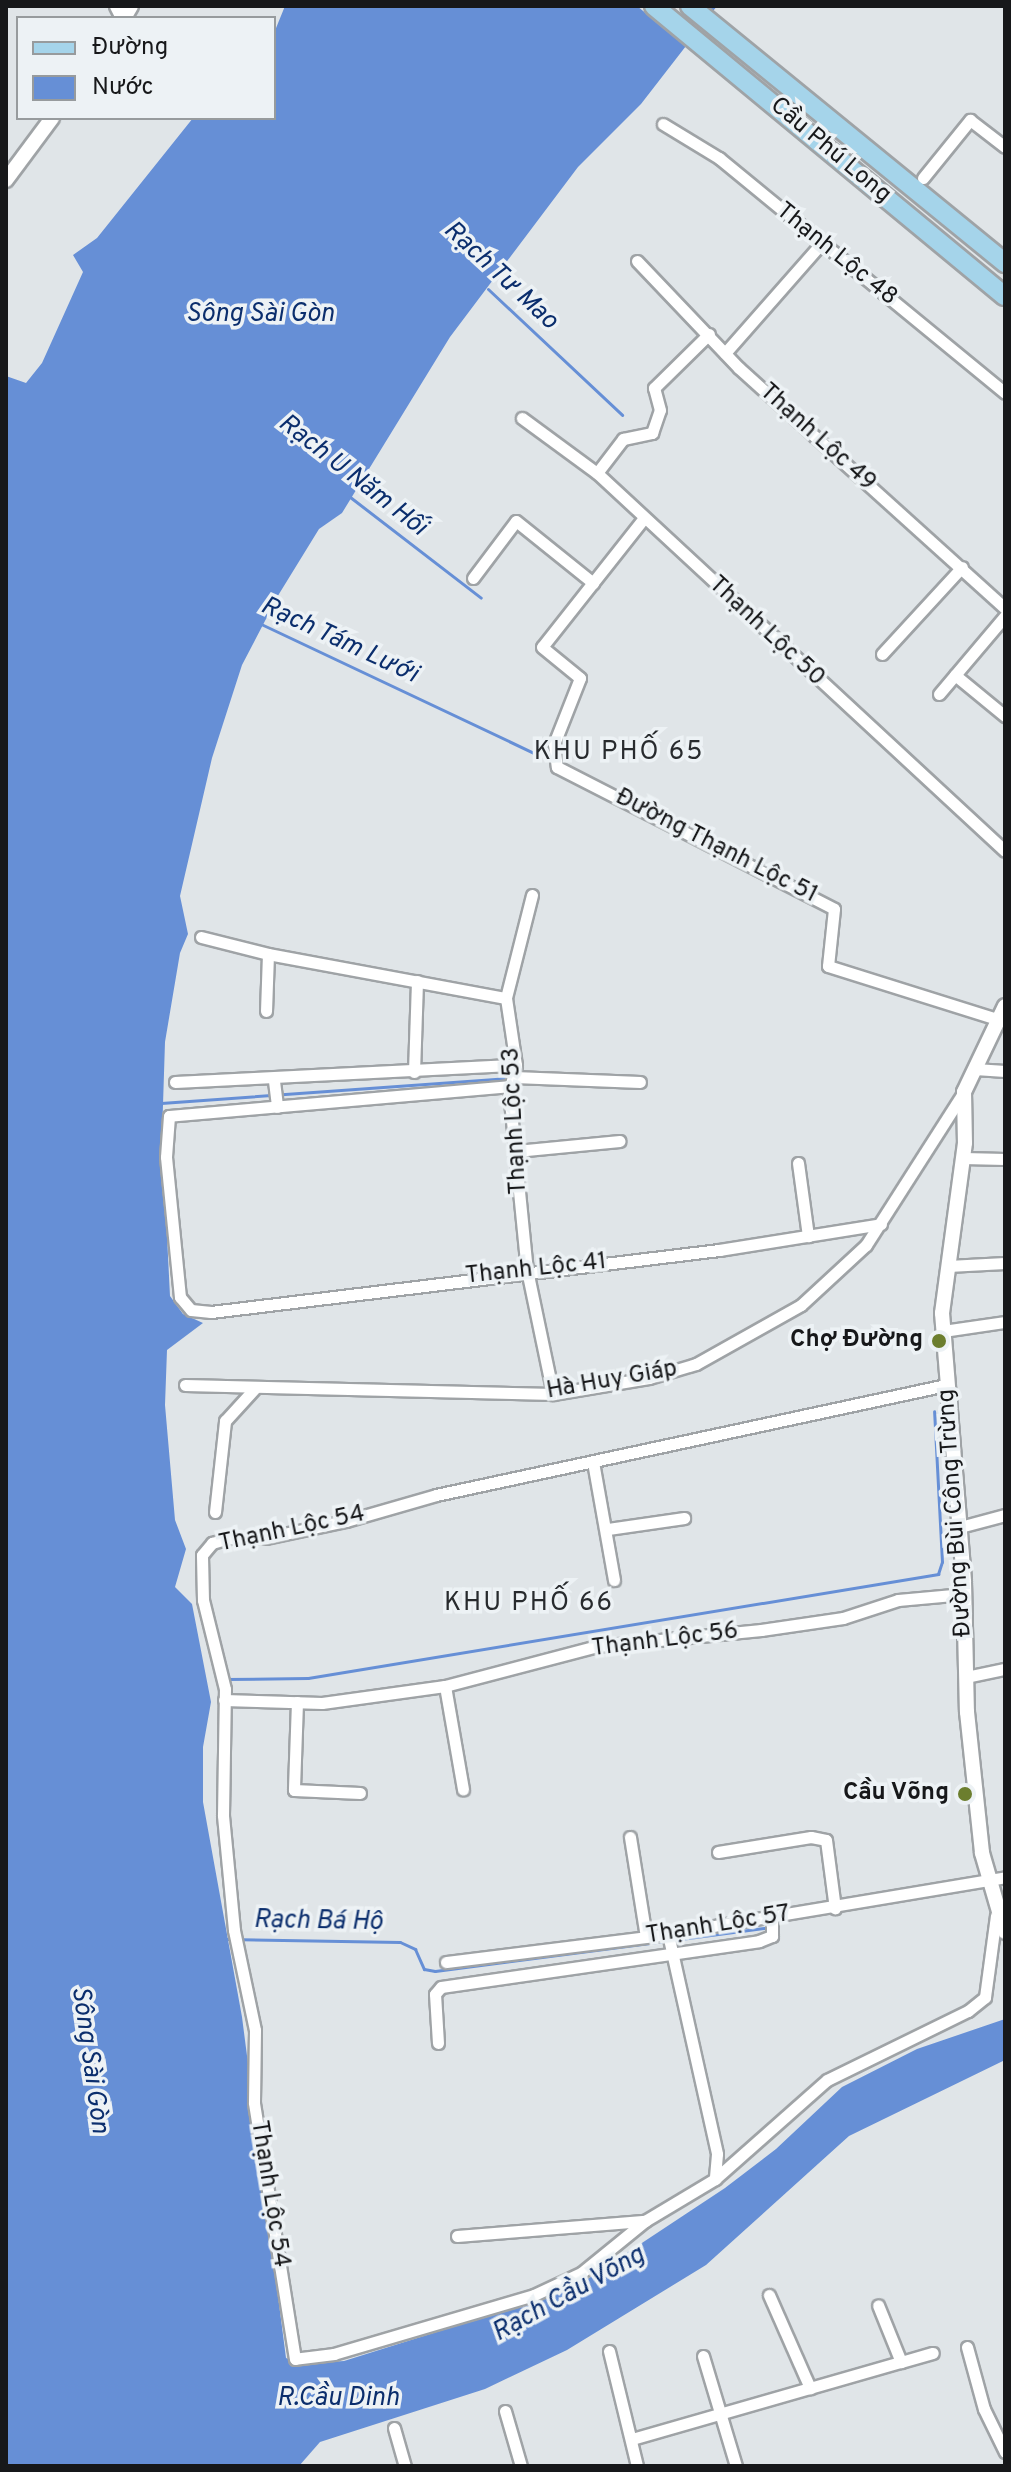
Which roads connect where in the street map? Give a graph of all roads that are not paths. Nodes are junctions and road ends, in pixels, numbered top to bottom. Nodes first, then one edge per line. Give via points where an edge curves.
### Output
1 (654, 6) edge
2 (690, 6) edge
3 (51, 120) edge
4 (663, 124) dead end
5 (1005, 147) edge
6 (923, 178) dead end
7 (6, 180) edge
8 (820, 245) junction
9 (637, 261) dead end
10 (1005, 263) edge
11 (1005, 296) edge
12 (709, 334) junction
13 (725, 353) junction
14 (1005, 393) edge
15 (522, 418) dead end
16 (597, 473) junction
17 (644, 518) junction
18 (962, 567) junction
19 (473, 578) dead end
20 (593, 583) junction
21 (1005, 608) edge
22 (1005, 616) edge
23 (882, 654) dead end
24 (955, 675) junction
25 (939, 694) dead end
26 (1005, 716) edge
27 (1005, 851) edge
28 (532, 895) dead end
29 (201, 937) dead end
30 (268, 954) junction
31 (417, 981) junction
32 (506, 998) junction
33 (266, 1011) dead end
34 (1001, 1013) edge
35 (975, 1069) junction
36 (1005, 1071) edge
37 (414, 1072) junction
38 (514, 1076) junction
39 (175, 1082) dead end
40 (274, 1082) junction
41 (640, 1082) dead end
42 (964, 1092) junction
43 (277, 1106) junction
44 (620, 1141) dead end
45 (516, 1151) junction
46 (963, 1158) junction
47 (1005, 1159) edge
48 (798, 1163) dead end
49 (881, 1224) junction
50 (808, 1236) junction
51 (1005, 1263) edge
52 (948, 1266) junction
53 (530, 1273) junction
54 (1005, 1322) edge
55 (943, 1331) junction
56 (185, 1385) dead end
57 (946, 1385) junction
58 (256, 1387) junction
59 (553, 1394) junction
60 (593, 1462) junction
61 (215, 1512) dead end
62 (1005, 1515) edge
63 (684, 1518) dead end
64 (960, 1527) junction
65 (608, 1529) junction
66 (614, 1580) dead end
67 (964, 1594) junction
68 (1005, 1669) edge
69 (966, 1677) junction
70 (445, 1686) junction
71 (224, 1700) junction
72 (297, 1702) junction
73 (463, 1789) dead end
74 (360, 1793) dead end
75 (630, 1837) dead end
76 (718, 1852) dead end
77 (1005, 1877) edge
78 (990, 1884) junction
79 (835, 1908) junction
80 (996, 1916) junction
81 (772, 1918) junction
82 (1005, 1932) edge
83 (669, 1934) junction
84 (646, 1937) junction
85 (672, 1950) junction
86 (446, 1962) dead end
87 (438, 2043) dead end
88 (715, 2179) junction
89 (645, 2221) junction
90 (457, 2236) dead end
91 (769, 2295) dead end
92 (878, 2305) dead end
93 (967, 2347) dead end
94 (609, 2351) dead end
95 (933, 2353) dead end
96 (703, 2356) dead end
97 (901, 2362) junction
98 (810, 2388) junction
99 (505, 2411) dead end
100 (718, 2411) junction
101 (394, 2428) dead end
102 (632, 2439) junction
103 (1005, 2452) edge
104 (405, 2466) edge
105 (521, 2466) edge
106 (637, 2466) edge
107 (736, 2466) edge

1 - 11 main road, Cầu Phú Long
2 - 10 main road, Cầu Phú Long
3 - 7 street
4 - 8 street, Thạnh Lộc 48 via 719,158
5 - 6 street via 970,120
8 - 13 street
8 - 14 street, Thạnh Lộc 48
9 - 12 street, Thạnh Lộc 49
12 - 13 street, Thạnh Lộc 49
12 - 16 street via 654,388 660,410 652,433 623,439
13 - 18 street, Thạnh Lộc 49
15 - 16 street, Thạnh Lộc 50
16 - 17 street, Thạnh Lộc 50
17 - 20 street
17 - 27 street, Thạnh Lộc 50
18 - 21 street, Thạnh Lộc 49
18 - 23 street
19 - 20 street via 516,521
20 - 34 street, Đường Thạnh Lộc 51 via 542,647 580,678 554,744 557,767 834,909 828,966
22 - 24 street
24 - 25 street
24 - 26 street
28 - 32 street, Thạnh Lộc 53
29 - 30 street
30 - 31 street
30 - 33 street
31 - 32 street
31 - 37 street
32 - 38 street, Thạnh Lộc 53
34 - 35 street, Hà Huy Giáp
35 - 36 street
35 - 42 street, Hà Huy Giáp
37 - 38 street
37 - 40 street
38 - 41 street
38 - 43 street
38 - 45 street, Thạnh Lộc 53
39 - 40 street
40 - 43 street
42 - 46 street, Đường Bùi Công Trừng
42 - 49 street, Hà Huy Giáp
43 - 53 street, Thạnh Lộc 41 via 169,1116 166,1157 180,1297 191,1310
44 - 45 street
45 - 53 street, Thạnh Lộc 53
46 - 47 street
46 - 52 street, Đường Bùi Công Trừng
48 - 50 street
49 - 50 street, Thạnh Lộc 41
49 - 59 street, Hà Huy Giáp via 822,1289 735,1346 649,1378
50 - 53 street, Thạnh Lộc 41
51 - 52 street
52 - 55 street, Đường Bùi Công Trừng
53 - 59 street, Thạnh Lộc 53
54 - 55 street
55 - 57 street, Đường Bùi Công Trừng
56 - 58 street, Hà Huy Giáp
57 - 60 street, Thạnh Lộc 54
57 - 64 street, Đường Bùi Công Trừng
58 - 59 street, Hà Huy Giáp
58 - 61 street via 225,1421
60 - 65 street
60 - 71 street, Thạnh Lộc 54 via 436,1495 346,1521 212,1543 202,1555 203,1600 223,1673
62 - 64 street
63 - 65 street
64 - 67 street, Đường Bùi Công Trừng
65 - 66 street
67 - 69 street, Đường Bùi Công Trừng
67 - 70 street, Thạnh Lộc 56 via 898,1600 843,1618 802,1624 598,1646
68 - 69 street
69 - 78 street, Đường Bùi Công Trừng via 982,1853
70 - 72 street, Thạnh Lộc 56
70 - 73 street
71 - 72 street, Thạnh Lộc 56
71 - 89 street, Thạnh Lộc 54 via 223,1815 234,1931 255,2030 254,2102 295,2359 334,2354 534,2295 581,2273
72 - 74 street via 294,1790
75 - 84 street
76 - 79 street via 811,1837 826,1840
77 - 78 street, Thạnh Lộc 57
78 - 79 street, Thạnh Lộc 57
78 - 80 street, Đường Bùi Công Trừng
79 - 81 street, Thạnh Lộc 57
80 - 82 street, Đường Bùi Công Trừng
80 - 88 street via 985,1997 968,2011 827,2080
81 - 83 street, Thạnh Lộc 57
81 - 85 street via 772,1936
83 - 84 street, Thạnh Lộc 57
83 - 85 street
84 - 86 street, Thạnh Lộc 57
85 - 87 street via 441,1987 435,1994
85 - 88 street via 717,2154
88 - 89 street
89 - 90 street
91 - 98 street
92 - 97 street
93 - 103 street via 984,2409
94 - 102 street
95 - 97 street
96 - 100 street
97 - 98 street
98 - 100 street
99 - 105 street
100 - 102 street
100 - 107 street
101 - 104 street
102 - 106 street

